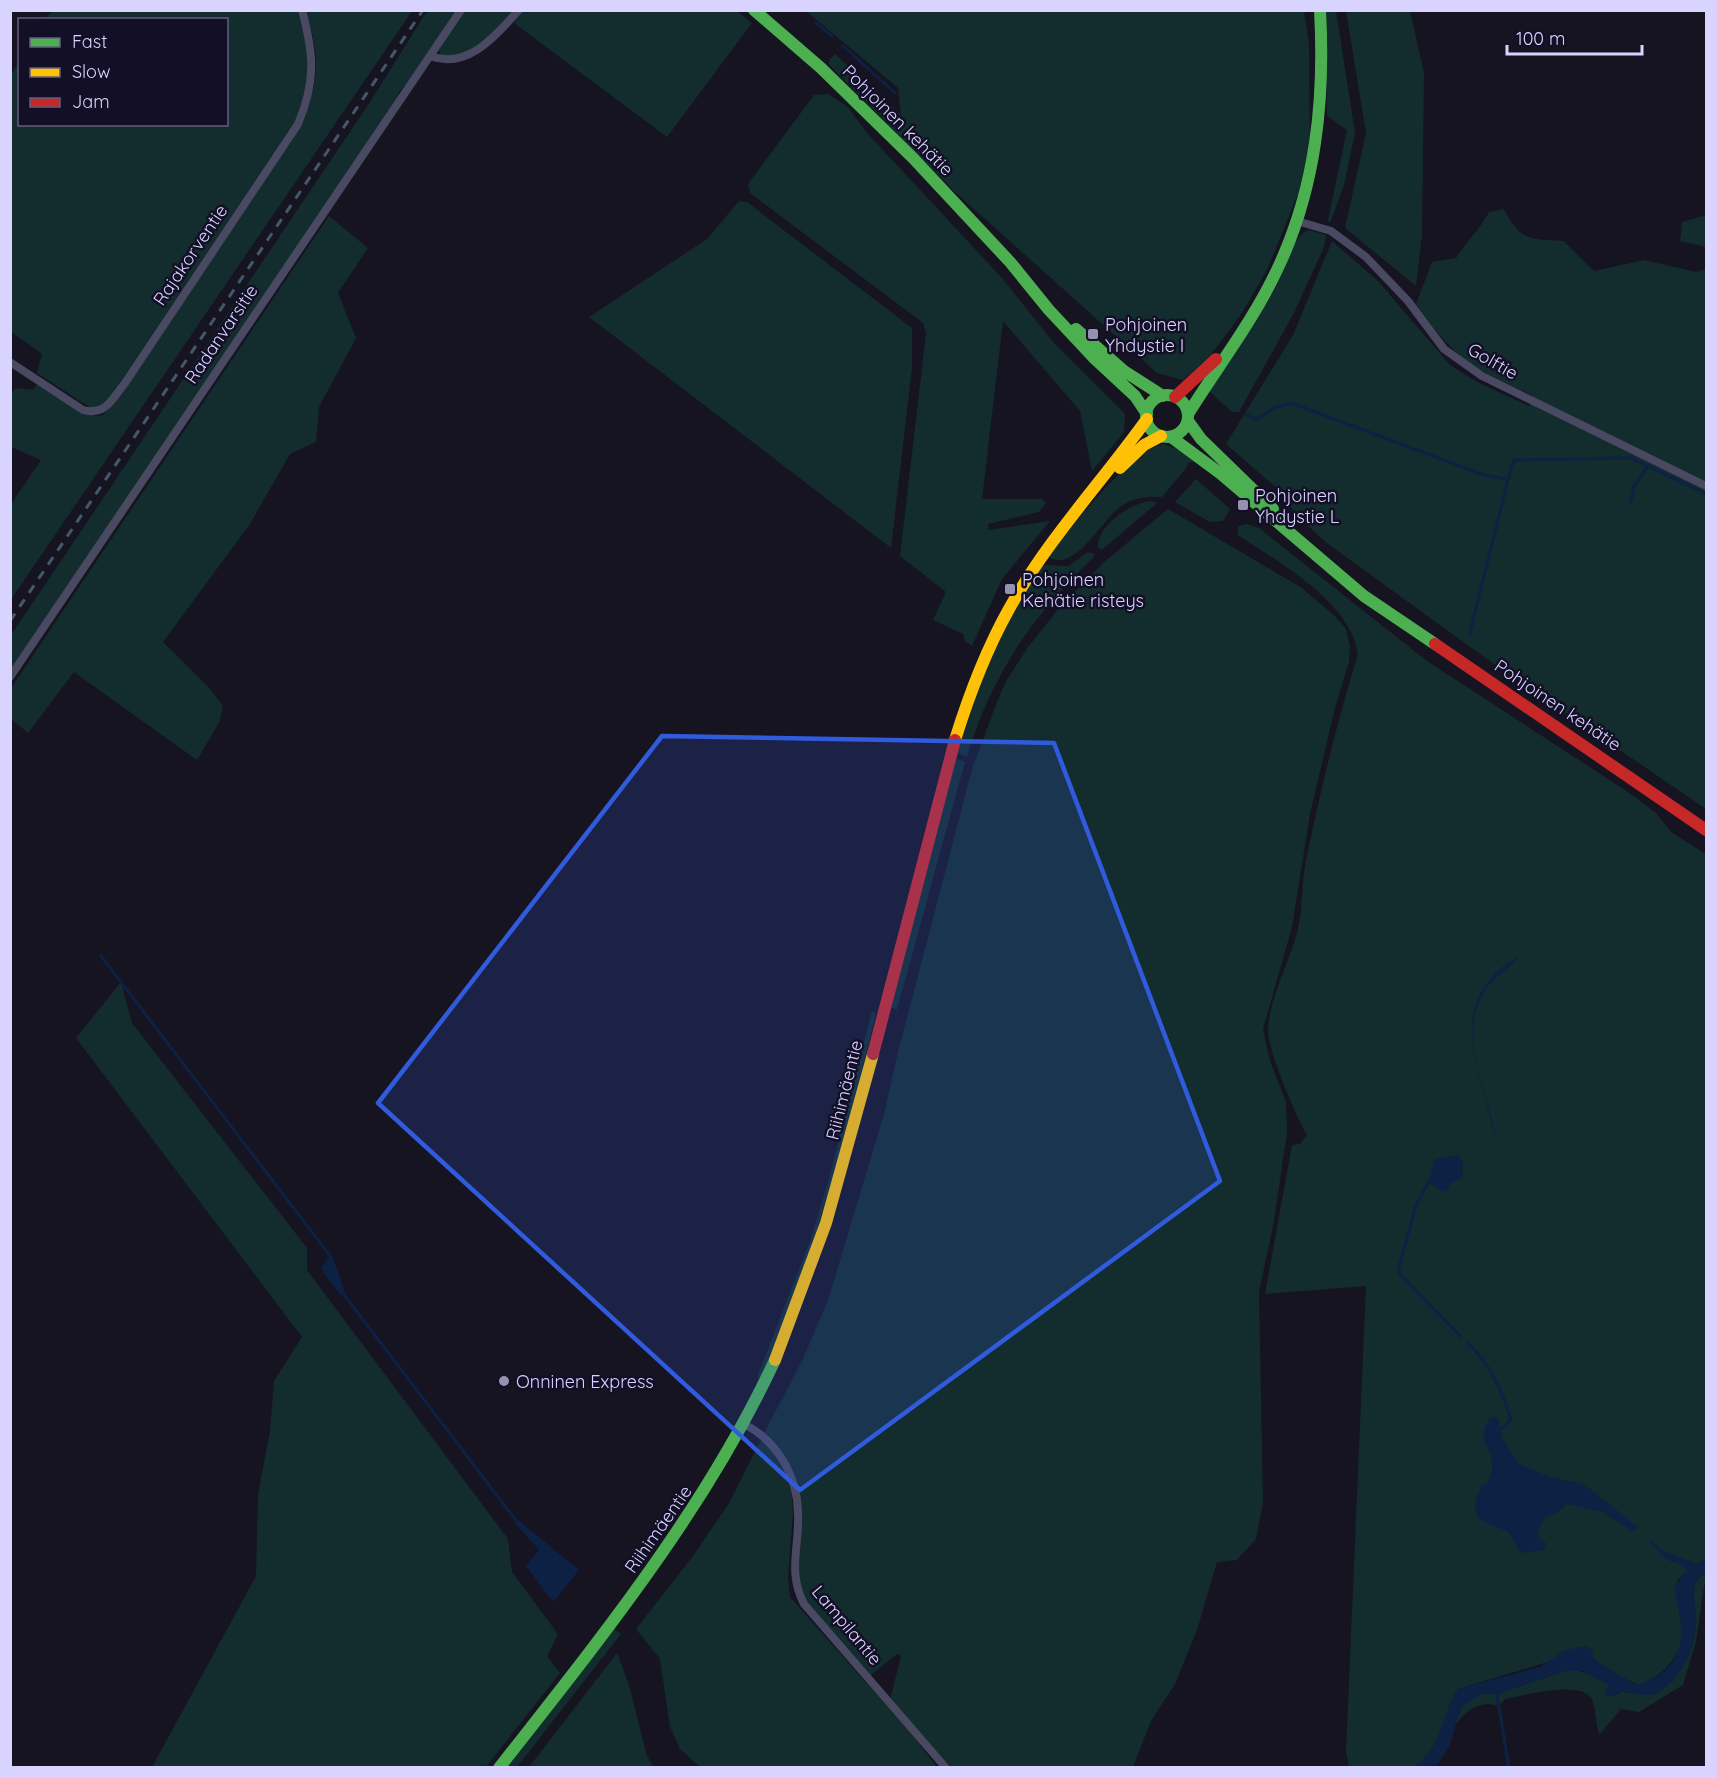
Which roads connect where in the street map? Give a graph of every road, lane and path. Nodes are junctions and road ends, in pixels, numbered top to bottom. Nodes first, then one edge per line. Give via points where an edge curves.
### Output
1 (302, 10) edge
2 (461, 10) edge
3 (519, 10) edge
4 (754, 10) edge
5 (1320, 10) edge
6 (430, 56) junction
7 (1297, 221) junction
8 (1010, 262) junction
9 (1228, 349) junction
10 (10, 362) edge
11 (1169, 396) junction
12 (1147, 416) junction
13 (1188, 418) junction
14 (1166, 437) junction
15 (1101, 484) junction
16 (1707, 486) edge
17 (1389, 610) junction
18 (10, 677) edge
19 (1707, 830) edge
20 (744, 1424) junction
21 (499, 1767) edge
22 (946, 1767) edge

1 - 10 street, Rajakorventie via 314,69 298,124 104,409 96,413 83,410
2 - 6 street, Radanvarsitie
3 - 6 street via 496,35 466,56 442,60
4 - 8 main road, Pohjoinen kehätie via 866,111
5 - 7 main road via 1319,122 1312,168
6 - 18 street, Radanvarsitie
7 - 9 main road via 1278,270
7 - 16 street, Golftie via 1331,231 1366,257 1408,301 1438,343 1459,362
8 - 11 main road, Pohjoinen kehätie via 1099,350 1124,371
8 - 12 main road, Pohjoinen kehätie via 1092,357 1135,396
9 - 11 main road
9 - 13 main road
11 - 12 main road via 1152,402
11 - 13 main road via 1184,404
12 - 14 main road via 1152,430
12 - 15 main road, Riihimäentie
13 - 14 main road via 1184,430
13 - 17 main road, Pohjoinen kehätie via 1201,439 1288,523
14 - 15 main road, Riihimäentie via 1144,445
14 - 17 main road, Pohjoinen kehätie via 1214,466 1314,556 1364,596
15 - 20 main road, Riihimäentie via 1024,583 982,663 950,753 822,1235 782,1345
17 - 19 main road, Pohjoinen kehätie
20 - 21 main road, Riihimäentie via 690,1516
20 - 22 street, Lampilantie via 768,1441 782,1459 795,1488 798,1513 794,1577 804,1604

